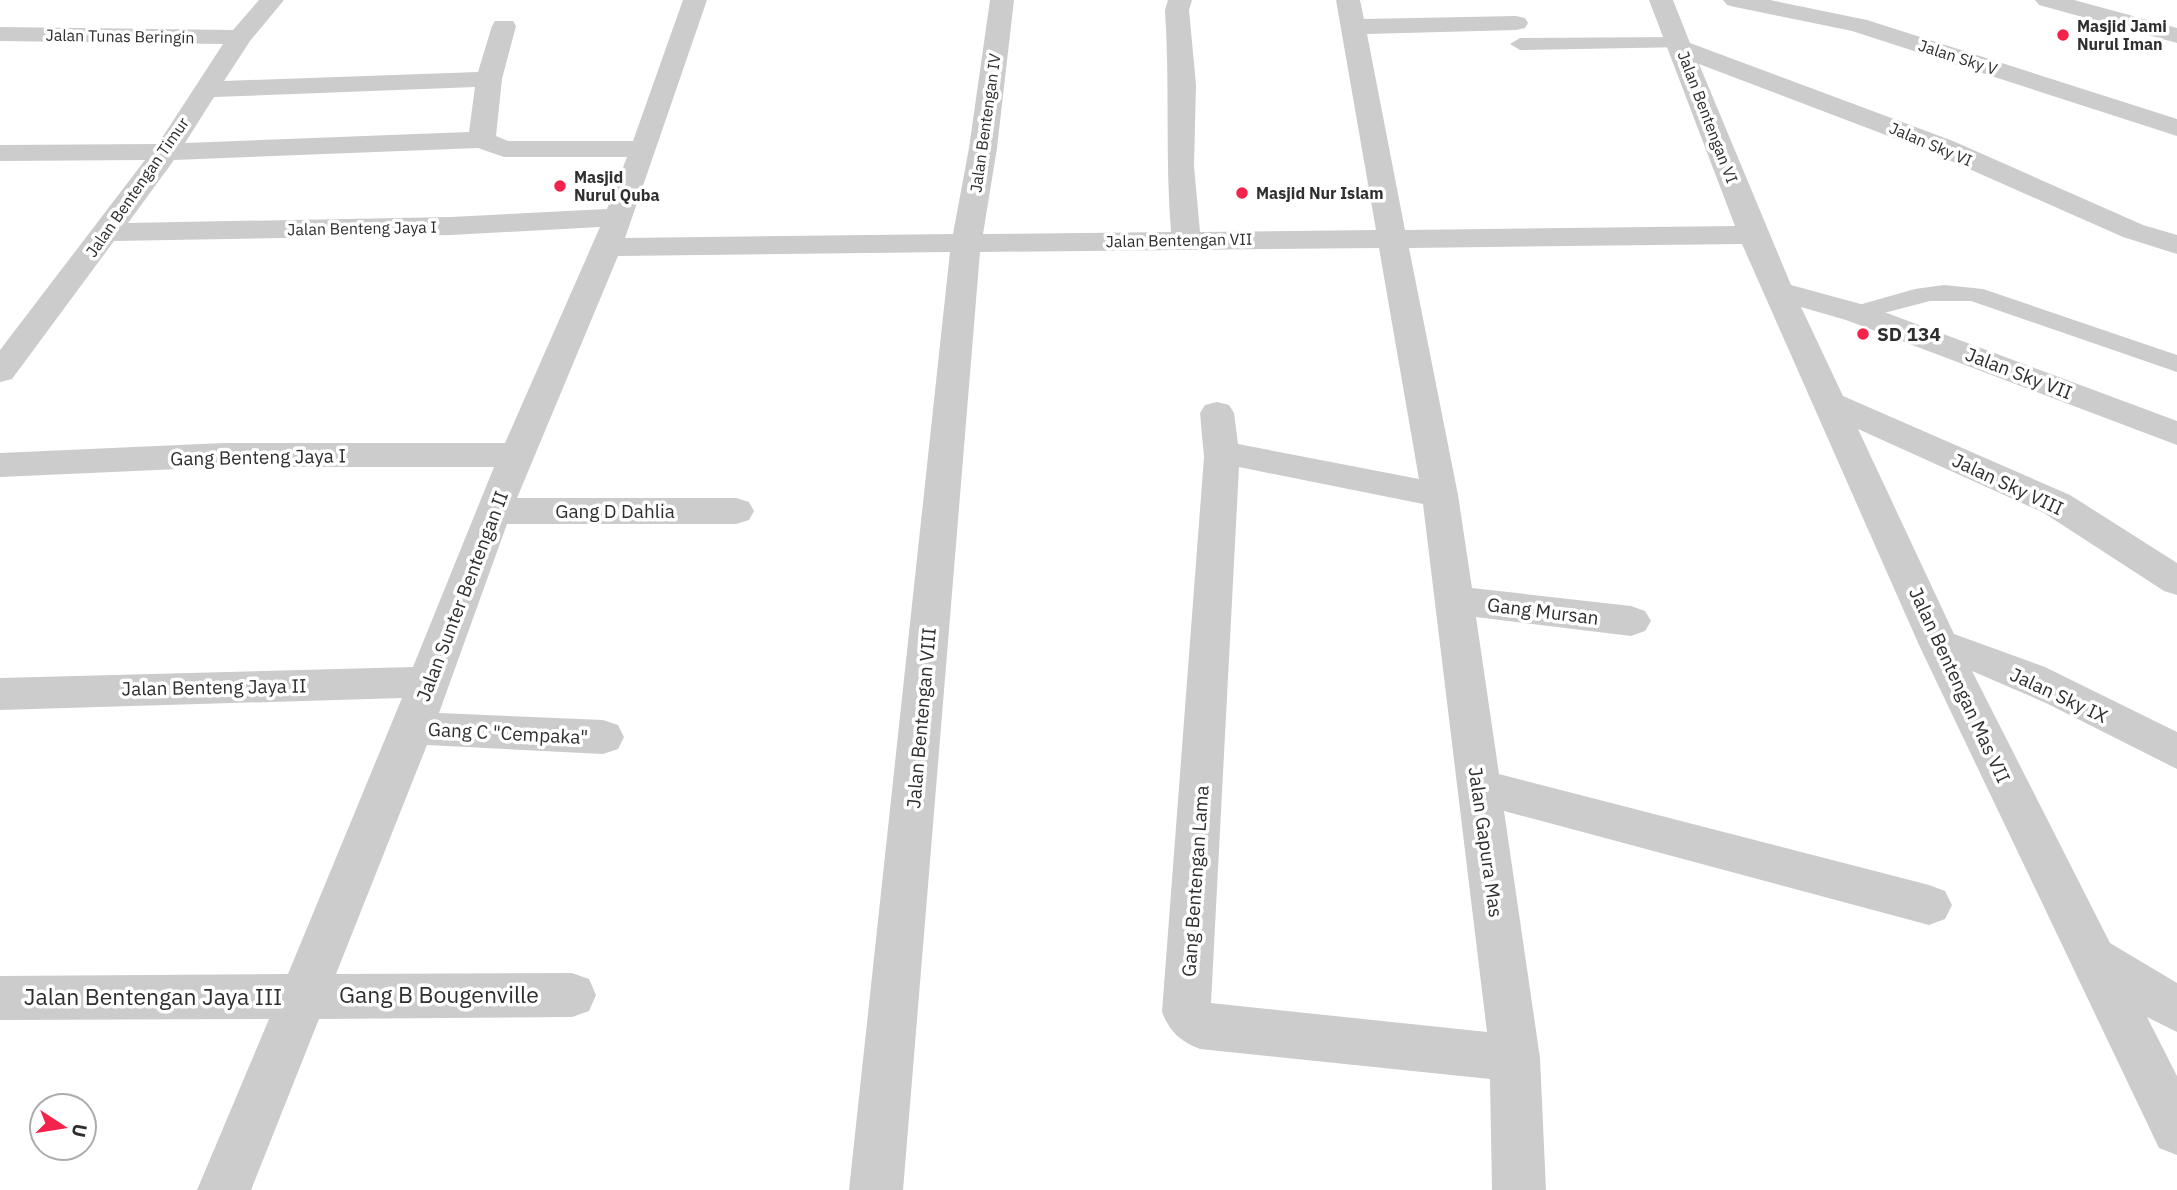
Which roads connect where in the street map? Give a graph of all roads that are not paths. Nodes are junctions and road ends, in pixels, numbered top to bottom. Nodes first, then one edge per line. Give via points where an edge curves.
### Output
1 (272, 0) edge
2 (695, 0) edge
3 (1002, 0) edge
4 (1180, 0) edge
5 (1348, 0) edge
6 (1661, 0) edge
7 (1735, 0) edge
8 (2047, 0) edge
9 (504, 26) dead end
10 (1355, 27) junction
11 (0, 34) edge
12 (1518, 34) joint
13 (2177, 36) edge
14 (240, 37) junction
15 (1681, 46) junction
16 (489, 79) junction
17 (204, 90) junction
18 (2177, 128) edge
19 (482, 139) junction
20 (642, 149) junction
21 (166, 152) junction
22 (0, 153) edge
23 (107, 232) junction
24 (611, 232) junction
25 (1753, 235) junction
26 (1186, 239) junction
27 (1394, 240) junction
28 (966, 245) junction
29 (2177, 245) edge
30 (1779, 290) junction
31 (1857, 313) junction
32 (2177, 364) edge
33 (0, 372) edge
34 (1830, 403) junction
35 (2177, 434) edge
36 (516, 455) junction
37 (0, 465) edge
38 (1440, 495) junction
39 (494, 511) junction
40 (736, 511) dead end
41 (2177, 581) edge
42 (1454, 600) junction
43 (1631, 621) dead end
44 (1939, 645) junction
45 (427, 682) junction
46 (0, 694) edge
47 (413, 728) junction
48 (603, 737) dead end
49 (2177, 752) edge
50 (1479, 788) junction
51 (1929, 905) dead end
52 (2084, 943) junction
53 (2177, 989) edge
54 (572, 995) dead end
55 (306, 996) junction
56 (0, 998) edge
57 (2177, 1009) edge
58 (1515, 1058) junction
59 (2177, 1130) edge
60 (224, 1190) edge
61 (876, 1190) edge
62 (1519, 1190) edge

1 - 14 street, Jalan Bentengan Timur
2 - 20 street, Jalan Sunter Bentengan II
3 - 28 street, Jalan Bentengan IV
4 - 26 street via 1180,166
5 - 10 street, Jalan Gapura Mas
6 - 15 street, Jalan Bentengan VI
7 - 18 street, Jalan Sky V via 1858,24
8 - 13 street
9 - 16 street
10 - 12 street
10 - 27 street, Jalan Gapura Mas
11 - 14 street, Jalan Tunas Beringin
12 - 15 lane
14 - 17 street, Jalan Bentengan Timur
15 - 25 street, Jalan Bentengan VI
15 - 29 street, Jalan Sky VI via 1943,147 2133,231
16 - 17 street
16 - 19 street
17 - 21 street, Jalan Bentengan Timur
19 - 20 street via 504,149
19 - 21 street
20 - 24 street, Jalan Sunter Bentengan II
21 - 22 street
21 - 23 street, Jalan Bentengan Timur
23 - 24 street, Jalan Benteng Jaya I via 452,226
23 - 33 street, Jalan Bentengan Timur
24 - 28 street, Jalan Bentengan VII
24 - 36 street, Jalan Sunter Bentengan II
25 - 27 street, Jalan Bentengan VII
25 - 30 street, Jalan Bentengan Mas VII
26 - 27 street, Jalan Bentengan VII
26 - 28 street, Jalan Bentengan VII
27 - 38 street, Jalan Gapura Mas
28 - 61 street, Jalan Bentengan VIII
30 - 31 street, Jalan Sky VII
30 - 34 street, Jalan Bentengan Mas VII
31 - 32 lane via 1929,291 1952,290
31 - 35 street, Jalan Sky VII
34 - 41 street, Jalan Sky VIII via 2057,504
34 - 44 street, Jalan Bentengan Mas VII
36 - 37 street, Gang Benteng Jaya I via 224,455
36 - 39 street, Jalan Sunter Bentengan II
38 - 42 street, Jalan Gapura Mas
38 - 58 street, Gang Bentengan Lama via 1219,433 1186,1012 1199,1026
39 - 40 street, Gang D Dahlia
39 - 45 street, Jalan Sunter Bentengan II
42 - 43 street, Gang Mursan
42 - 50 street, Jalan Gapura Mas
44 - 49 street, Jalan Sky IX via 1964,651 2066,696
44 - 52 street, Jalan Bentengan Mas VII
45 - 46 street, Jalan Benteng Jaya II
45 - 47 street, Jalan Sunter Bentengan II
47 - 48 street, Gang C "Cempaka"
47 - 55 street, Jalan Sunter Bentengan II
50 - 51 street
50 - 58 street, Jalan Gapura Mas
52 - 53 lane
52 - 57 street
52 - 59 street, Jalan Bentengan Mas VII
54 - 55 street, Gang B Bougenville
55 - 56 street, Jalan Bentengan Jaya III
55 - 60 street, Jalan Sunter Bentengan II
58 - 62 street, Jalan Gapura Mas

